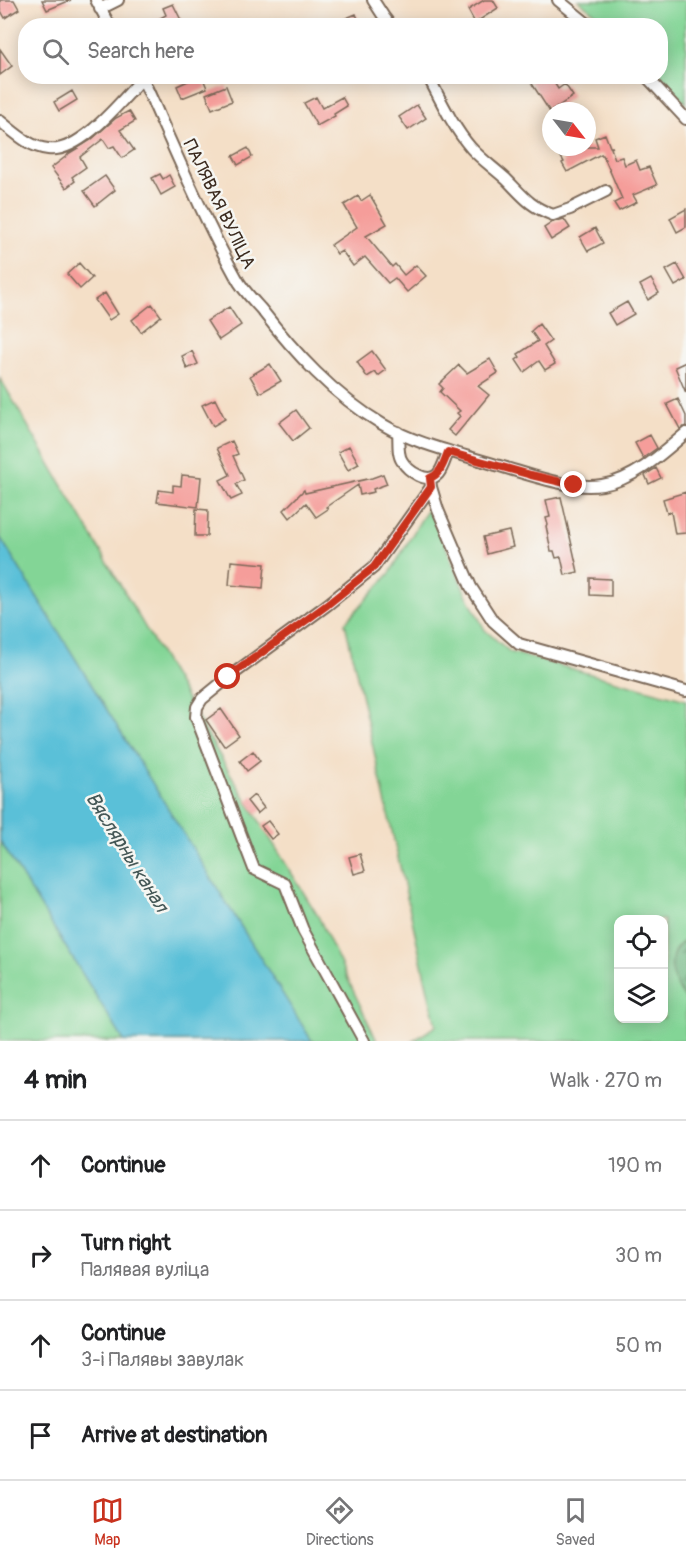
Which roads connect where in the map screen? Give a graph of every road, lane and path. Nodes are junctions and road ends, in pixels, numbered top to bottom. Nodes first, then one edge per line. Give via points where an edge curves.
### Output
1 (118, 0) edge
2 (373, 0) edge
3 (558, 0) edge
4 (98, 4) edge
5 (106, 18) edge
6 (385, 18) edge
7 (580, 18) edge
8 (136, 84) edge
9 (145, 84) edge
10 (432, 84) edge
11 (653, 84) edge
12 (686, 119) edge
13 (0, 121) edge
14 (606, 191) dead end
15 (398, 432) junction
16 (686, 433) edge
17 (448, 452) junction
18 (431, 483) junction
19 (686, 691) edge
20 (364, 1041) edge

1 - 4 street
2 - 6 street
3 - 7 street
4 - 5 street
8 - 13 street via 85,137 70,146 49,150 29,143
9 - 15 street, ПАЛЯВАЯ ВУЛІЦА via 237,279 322,379 359,409
10 - 14 street via 469,146 537,209 553,215
11 - 12 street
15 - 17 street, ПАЛЯВАЯ ВУЛІЦА
15 - 18 street via 400,460
16 - 17 street, ПАЛЯВАЯ ВУЛІЦА via 654,461 603,485 574,485
17 - 18 street
18 - 19 street via 438,510 471,587 493,621 519,644
18 - 20 street via 374,567 228,677 197,707 196,717 254,869 285,884 303,930

